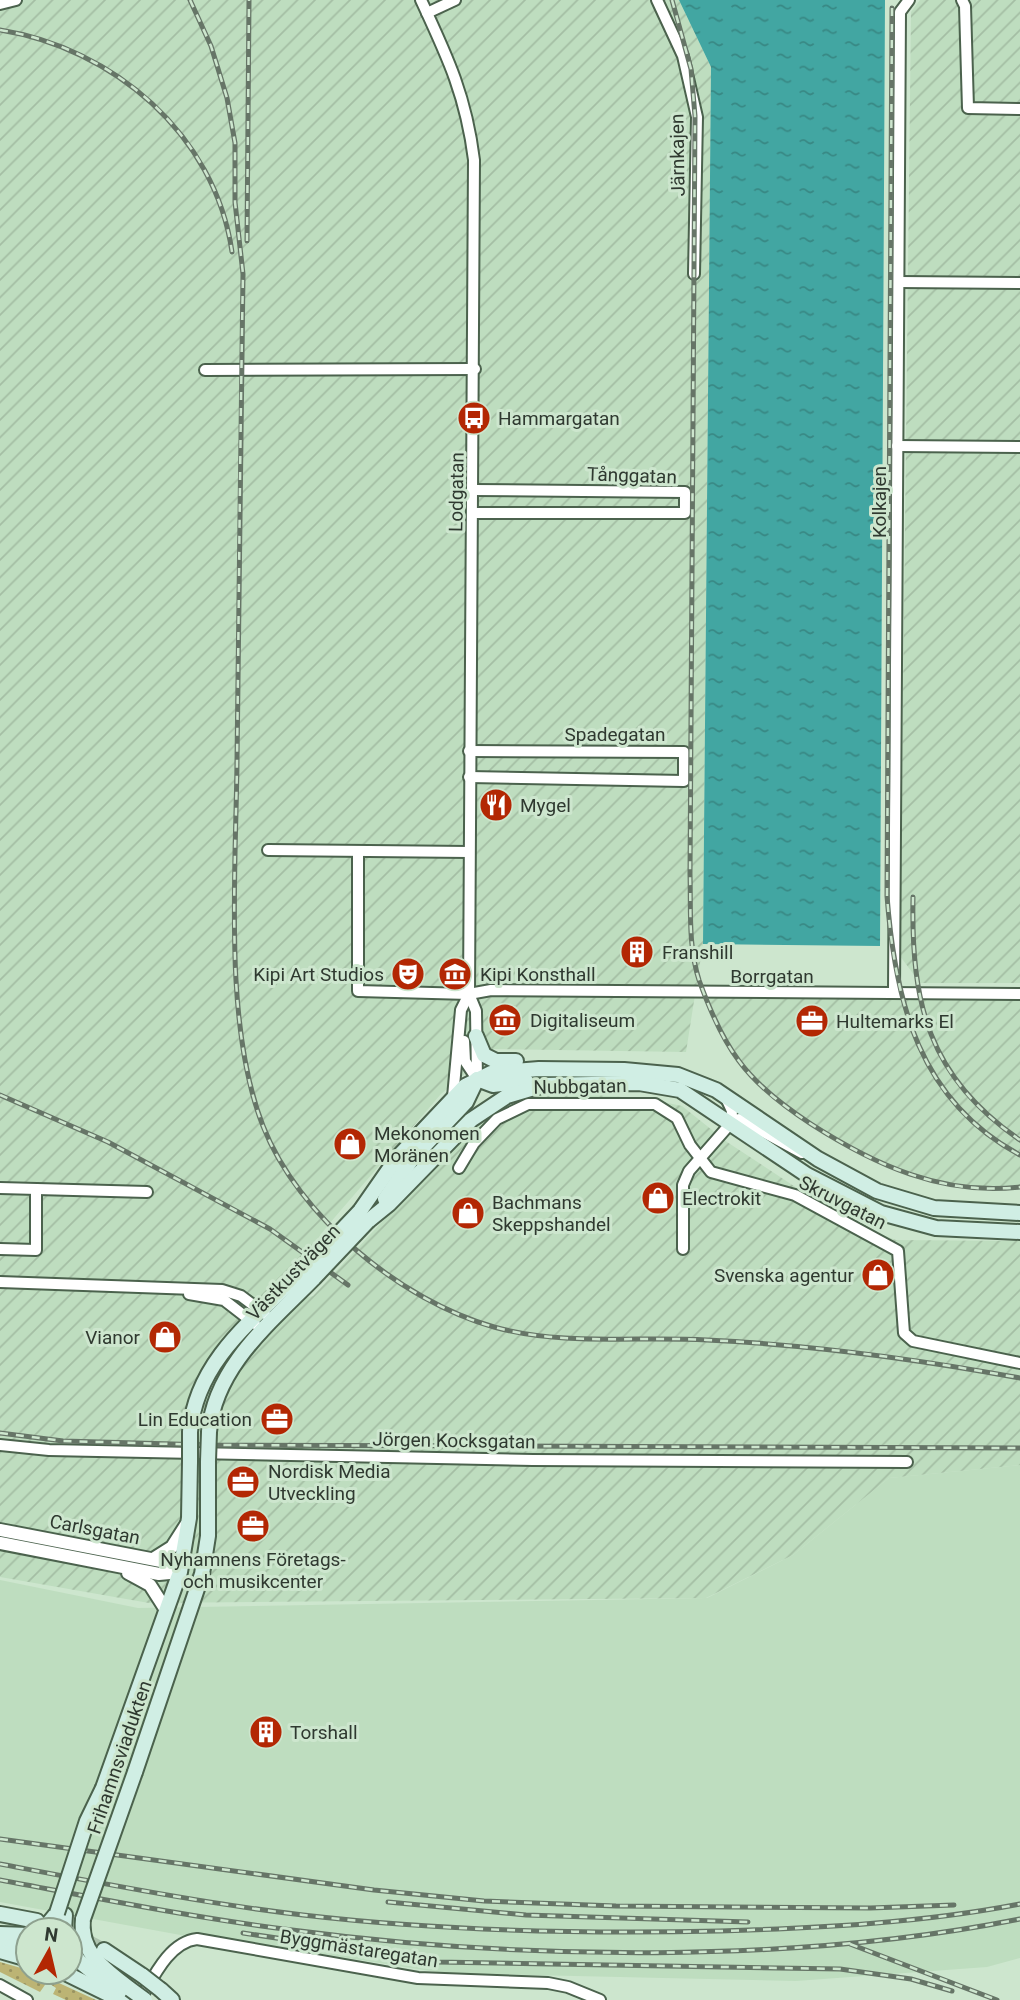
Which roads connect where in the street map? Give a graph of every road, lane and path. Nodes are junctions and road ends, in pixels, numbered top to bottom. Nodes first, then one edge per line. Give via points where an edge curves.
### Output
1 (16, 0) edge
2 (421, 0) edge
3 (455, 0) edge
4 (657, 0) edge
5 (909, 0) edge
6 (962, 0) edge
7 (0, 4) edge
8 (427, 13) junction
9 (1020, 109) edge
10 (694, 274) dead end
11 (898, 282) junction
12 (1020, 284) edge
13 (475, 369) junction
14 (205, 370) dead end
15 (897, 446) junction
16 (1020, 447) edge
17 (474, 490) junction
18 (474, 513) junction
19 (469, 751) junction
20 (469, 777) junction
21 (268, 850) dead end
22 (358, 851) junction
23 (469, 852) junction
24 (894, 993) junction
25 (469, 994) junction
26 (1020, 994) edge
27 (461, 1010) junction
28 (476, 1036) junction
29 (477, 1079) junction
30 (694, 1080) junction
31 (589, 1083) junction
32 (453, 1098) junction
33 (726, 1098) junction
34 (731, 1122) junction
35 (701, 1159) junction
36 (818, 1160) junction
37 (459, 1168) dead end
38 (0, 1188) edge
39 (36, 1189) junction
40 (146, 1192) dead end
41 (1020, 1213) edge
42 (367, 1215) junction
43 (1020, 1232) edge
44 (0, 1249) edge
45 (683, 1249) dead end
46 (0, 1282) edge
47 (262, 1321) junction
48 (1020, 1363) edge
49 (0, 1445) edge
50 (907, 1462) dead end
51 (189, 1518) junction
52 (0, 1530) edge
53 (0, 1543) edge
54 (205, 1557) junction
55 (153, 1559) junction
56 (108, 1564) junction
57 (180, 1572) junction
58 (166, 1607) junction
59 (192, 1608) junction
60 (63, 1916) edge
61 (84, 1916) edge
62 (84, 1936) edge
63 (104, 1950) tunnel mouth
64 (84, 1965) edge
65 (84, 1980) edge
66 (0, 1985) edge
67 (166, 1995) edge
68 (131, 1998) edge
69 (27, 2000) edge
70 (600, 2000) edge

1 - 7 street
2 - 8 street, Lodgatan
3 - 8 street
4 - 10 street, Järnkajen via 683,56 697,117
5 - 11 street, Kolkajen via 900,12
6 - 9 street via 968,108
8 - 13 street, Lodgatan via 469,117 474,160
11 - 12 street
11 - 15 street, Kolkajen
13 - 14 street
13 - 17 street, Lodgatan
15 - 16 street
15 - 24 street, Kolkajen
17 - 18 street, Lodgatan
17 - 18 street, Tånggatan via 685,492 685,513
18 - 19 street, Lodgatan
19 - 20 street, Lodgatan
19 - 20 street, Spadegatan via 684,752 684,781
20 - 23 street, Lodgatan
21 - 22 street
22 - 23 street
22 - 25 street, Borrgatan via 358,990
23 - 25 street, Lodgatan
24 - 25 street, Borrgatan via 491,990
24 - 26 street, Borrgatan
25 - 27 street, Lodgatan
25 - 28 street, Lodgatan via 476,1011
27 - 29 street via 465,1061
27 - 32 street, Lodgatan
28 - 29 street, Lodgatan
28 - 30 main road via 480,1050 496,1061 631,1062 667,1068
29 - 30 main road, Västkustvägen via 499,1071 539,1069 653,1071
29 - 31 main road, Västkustvägen via 493,1085 534,1080
29 - 32 main road, Västkustvägen
29 - 42 main road via 467,1102
30 - 33 main road, Västkustvägen
31 - 34 main road, Västkustvägen via 668,1086
31 - 42 main road, Västkustvägen via 530,1088 495,1103 471,1120 389,1204
32 - 42 main road, Västkustvägen via 397,1158
33 - 34 street
33 - 36 main road, Västkustvägen
34 - 35 street
34 - 36 street via 739,1119
34 - 43 main road, Västkustvägen via 832,1190 881,1213 936,1228
35 - 37 street, Nubbgatan via 677,1118 655,1104 547,1102 528,1104 497,1119
35 - 45 street via 683,1185
35 - 48 street, Skruvgatan via 711,1172 772,1187 813,1204 898,1251 904,1333 913,1341
36 - 41 main road, Västkustvägen via 907,1202 961,1212
38 - 39 street
39 - 40 street
39 - 44 street via 36,1250
42 - 47 main road, Västkustvägen, bridge
46 - 47 street via 222,1290 241,1296
47 - 51 main road, Västkustvägen, bridge via 209,1370 194,1407
47 - 54 main road, Västkustvägen, bridge via 214,1402
49 - 50 street, Jörgen Kocksgatan via 49,1450 533,1460
51 - 55 street via 172,1547
51 - 57 main road, Frihamnsviadukten
52 - 55 street, Carlsgatan
53 - 56 street, Carlsgatan
54 - 57 main road
54 - 59 main road, Västkustvägen
55 - 57 street, Carlsgatan
56 - 57 street, Carlsgatan via 159,1574
56 - 58 street via 143,1580
57 - 58 main road, Frihamnsviadukten
57 - 59 main road via 189,1584
58 - 60 main road, Frihamnsviadukten, bridge
59 - 61 main road, Frihamnsviadukten, bridge
62 - 68 main road via 89,1952
63 - 67 main road, bridge
64 - 68 main road
65 - 68 main road
66 - 69 street
68 - 70 street, Byggmästaregatan via 178,1947 198,1938 418,1978 548,1983

